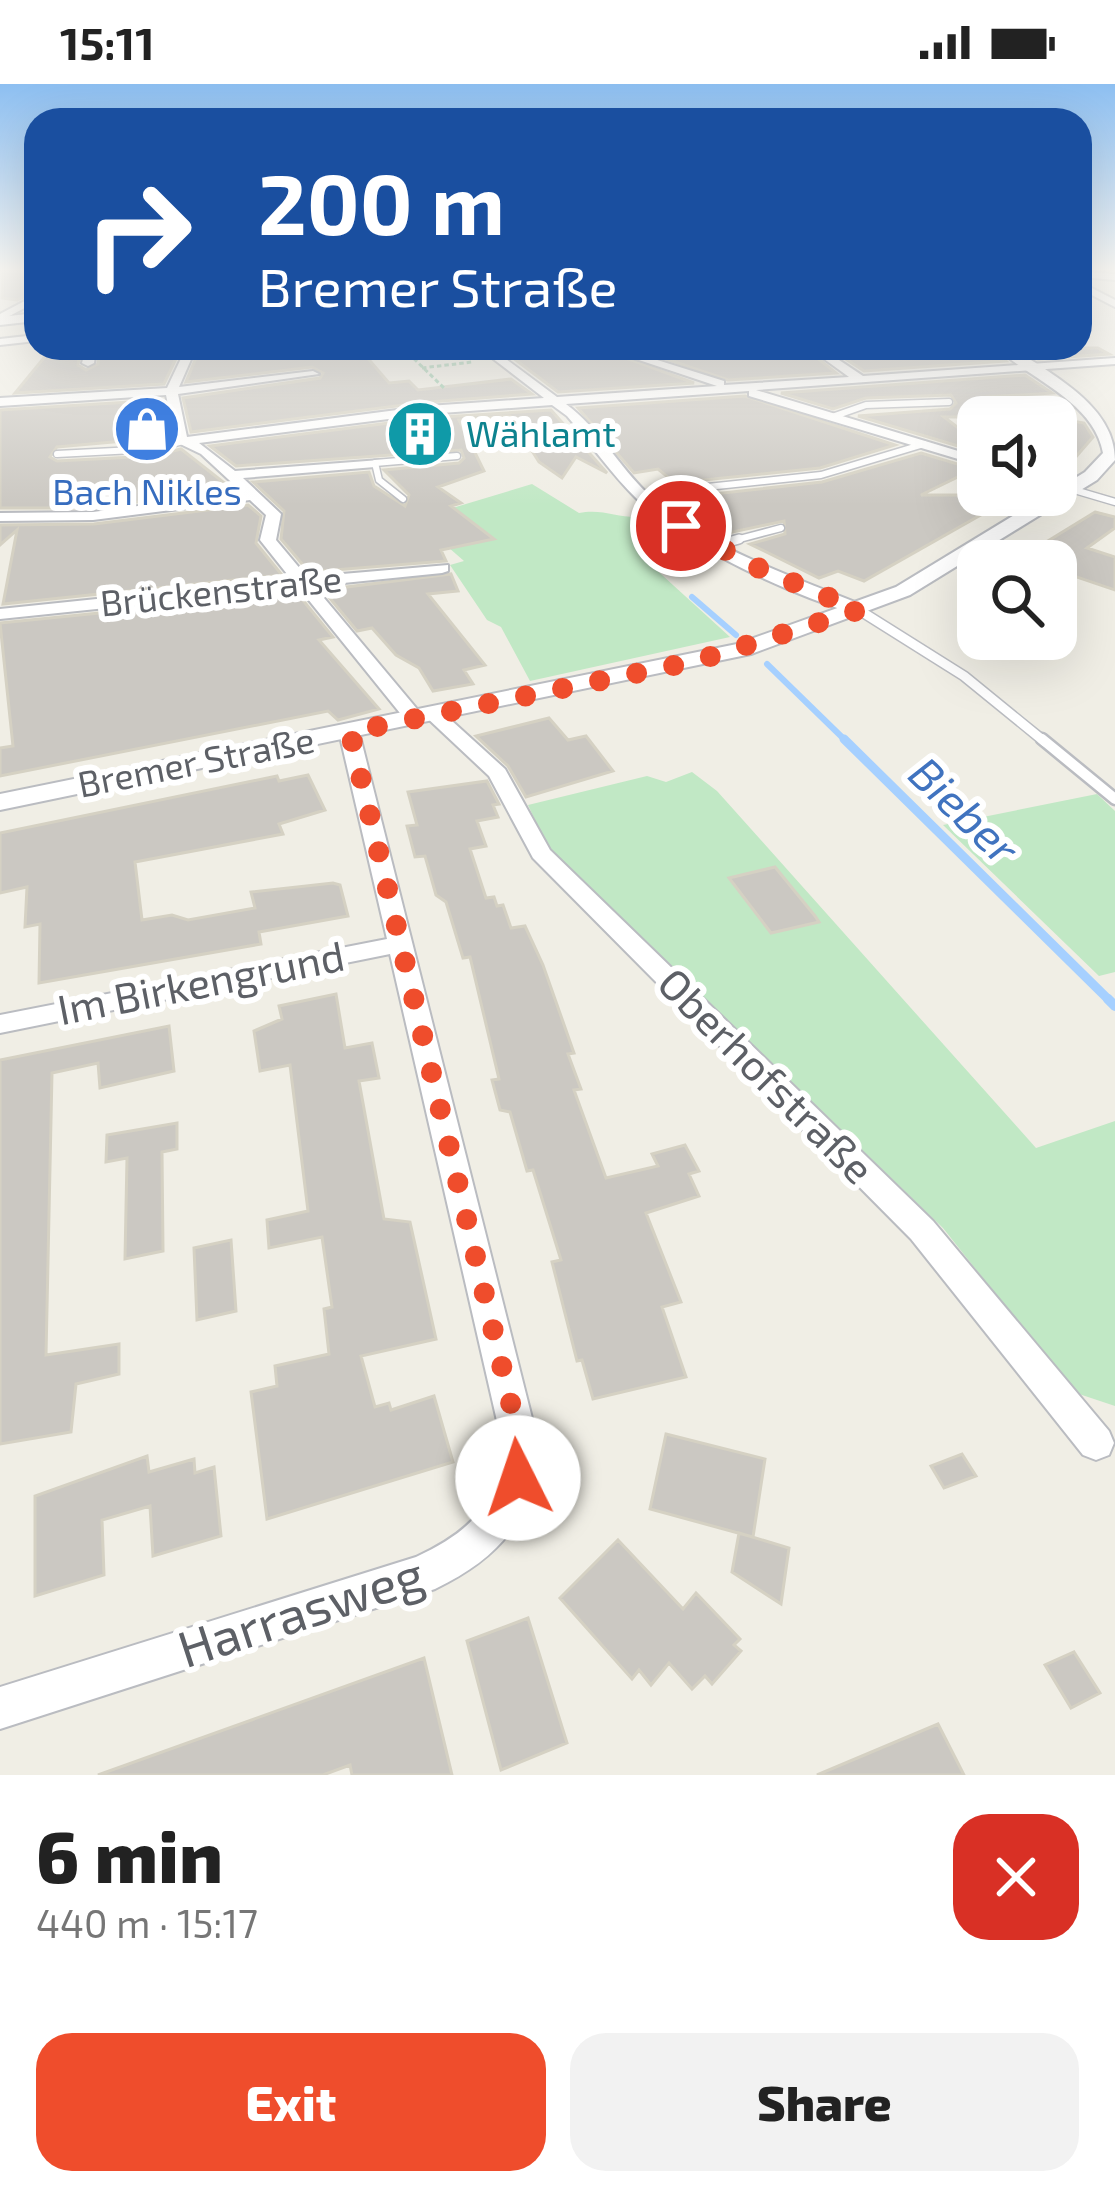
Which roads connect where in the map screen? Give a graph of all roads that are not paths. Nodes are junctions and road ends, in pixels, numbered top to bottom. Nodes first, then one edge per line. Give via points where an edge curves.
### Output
1 (89, 360) edge
2 (185, 360) edge
3 (498, 360) edge
4 (647, 360) edge
5 (832, 360) edge
6 (1018, 360) edge
7 (1115, 361) edge
8 (88, 363) dead end
9 (1024, 365) junction
10 (313, 374) dead end
11 (859, 378) junction
12 (737, 388) junction
13 (171, 391) junction
14 (1067, 396) edge
15 (554, 400) junction
16 (0, 402) edge
17 (949, 402) dead end
18 (1077, 403) edge
19 (832, 417) junction
20 (183, 441) junction
21 (924, 444) junction
22 (57, 454) dead end
23 (957, 454) edge
24 (457, 456) dead end
25 (375, 463) junction
26 (232, 475) junction
27 (1077, 479) edge
28 (1077, 490) edge
29 (641, 494) junction
30 (254, 495) junction
31 (403, 499) dead end
32 (1115, 502) edge
33 (1021, 516) edge
34 (0, 517) edge
35 (781, 528) dead end
36 (713, 546) junction
37 (442, 568) dead end
38 (304, 582) junction
39 (859, 610) junction
40 (0, 614) edge
41 (425, 717) junction
42 (350, 732) junction
43 (1115, 799) edge
44 (0, 802) edge
45 (402, 944) junction
46 (0, 1024) edge
47 (1096, 1443) dead end
48 (0, 1708) edge

1 - 8 street
2 - 13 street
3 - 15 street
4 - 12 street
5 - 11 street
6 - 9 street, Bremer Straße
7 - 9 street
9 - 11 street
9 - 14 street, Bremer Straße
10 - 13 street
11 - 12 street
12 - 15 street
12 - 19 street
13 - 16 street
13 - 20 street
15 - 20 street
15 - 29 street
17 - 19 lane via 866,404
18 - 27 street, Bremer Straße via 1109,435 1106,463
19 - 21 street
20 - 22 lane
20 - 26 street, Oberhofstraße
21 - 23 street
21 - 29 lane via 837,473
24 - 25 lane
25 - 26 street
25 - 31 lane via 379,480
26 - 30 street, Oberhofstraße
28 - 32 lane
29 - 36 street
30 - 34 street via 93,516
30 - 38 street, Oberhofstraße via 277,518 266,536
33 - 39 street, Bremer Straße via 947,567
35 - 36 lane
36 - 39 street
37 - 38 street, Brückenstraße
38 - 40 street, Brückenstraße
38 - 41 street, Oberhofstraße
39 - 41 street, Bremer Straße via 696,661
39 - 43 lane via 964,676
41 - 42 street, Bremer Straße
41 - 47 street, Oberhofstraße via 499,773 541,853 942,1252
42 - 44 street, Bremer Straße
42 - 45 street, Harrasweg
45 - 46 street, Im Birkengrund
45 - 48 street, Harrasweg via 518,1434 518,1478 503,1517 473,1550 421,1575

